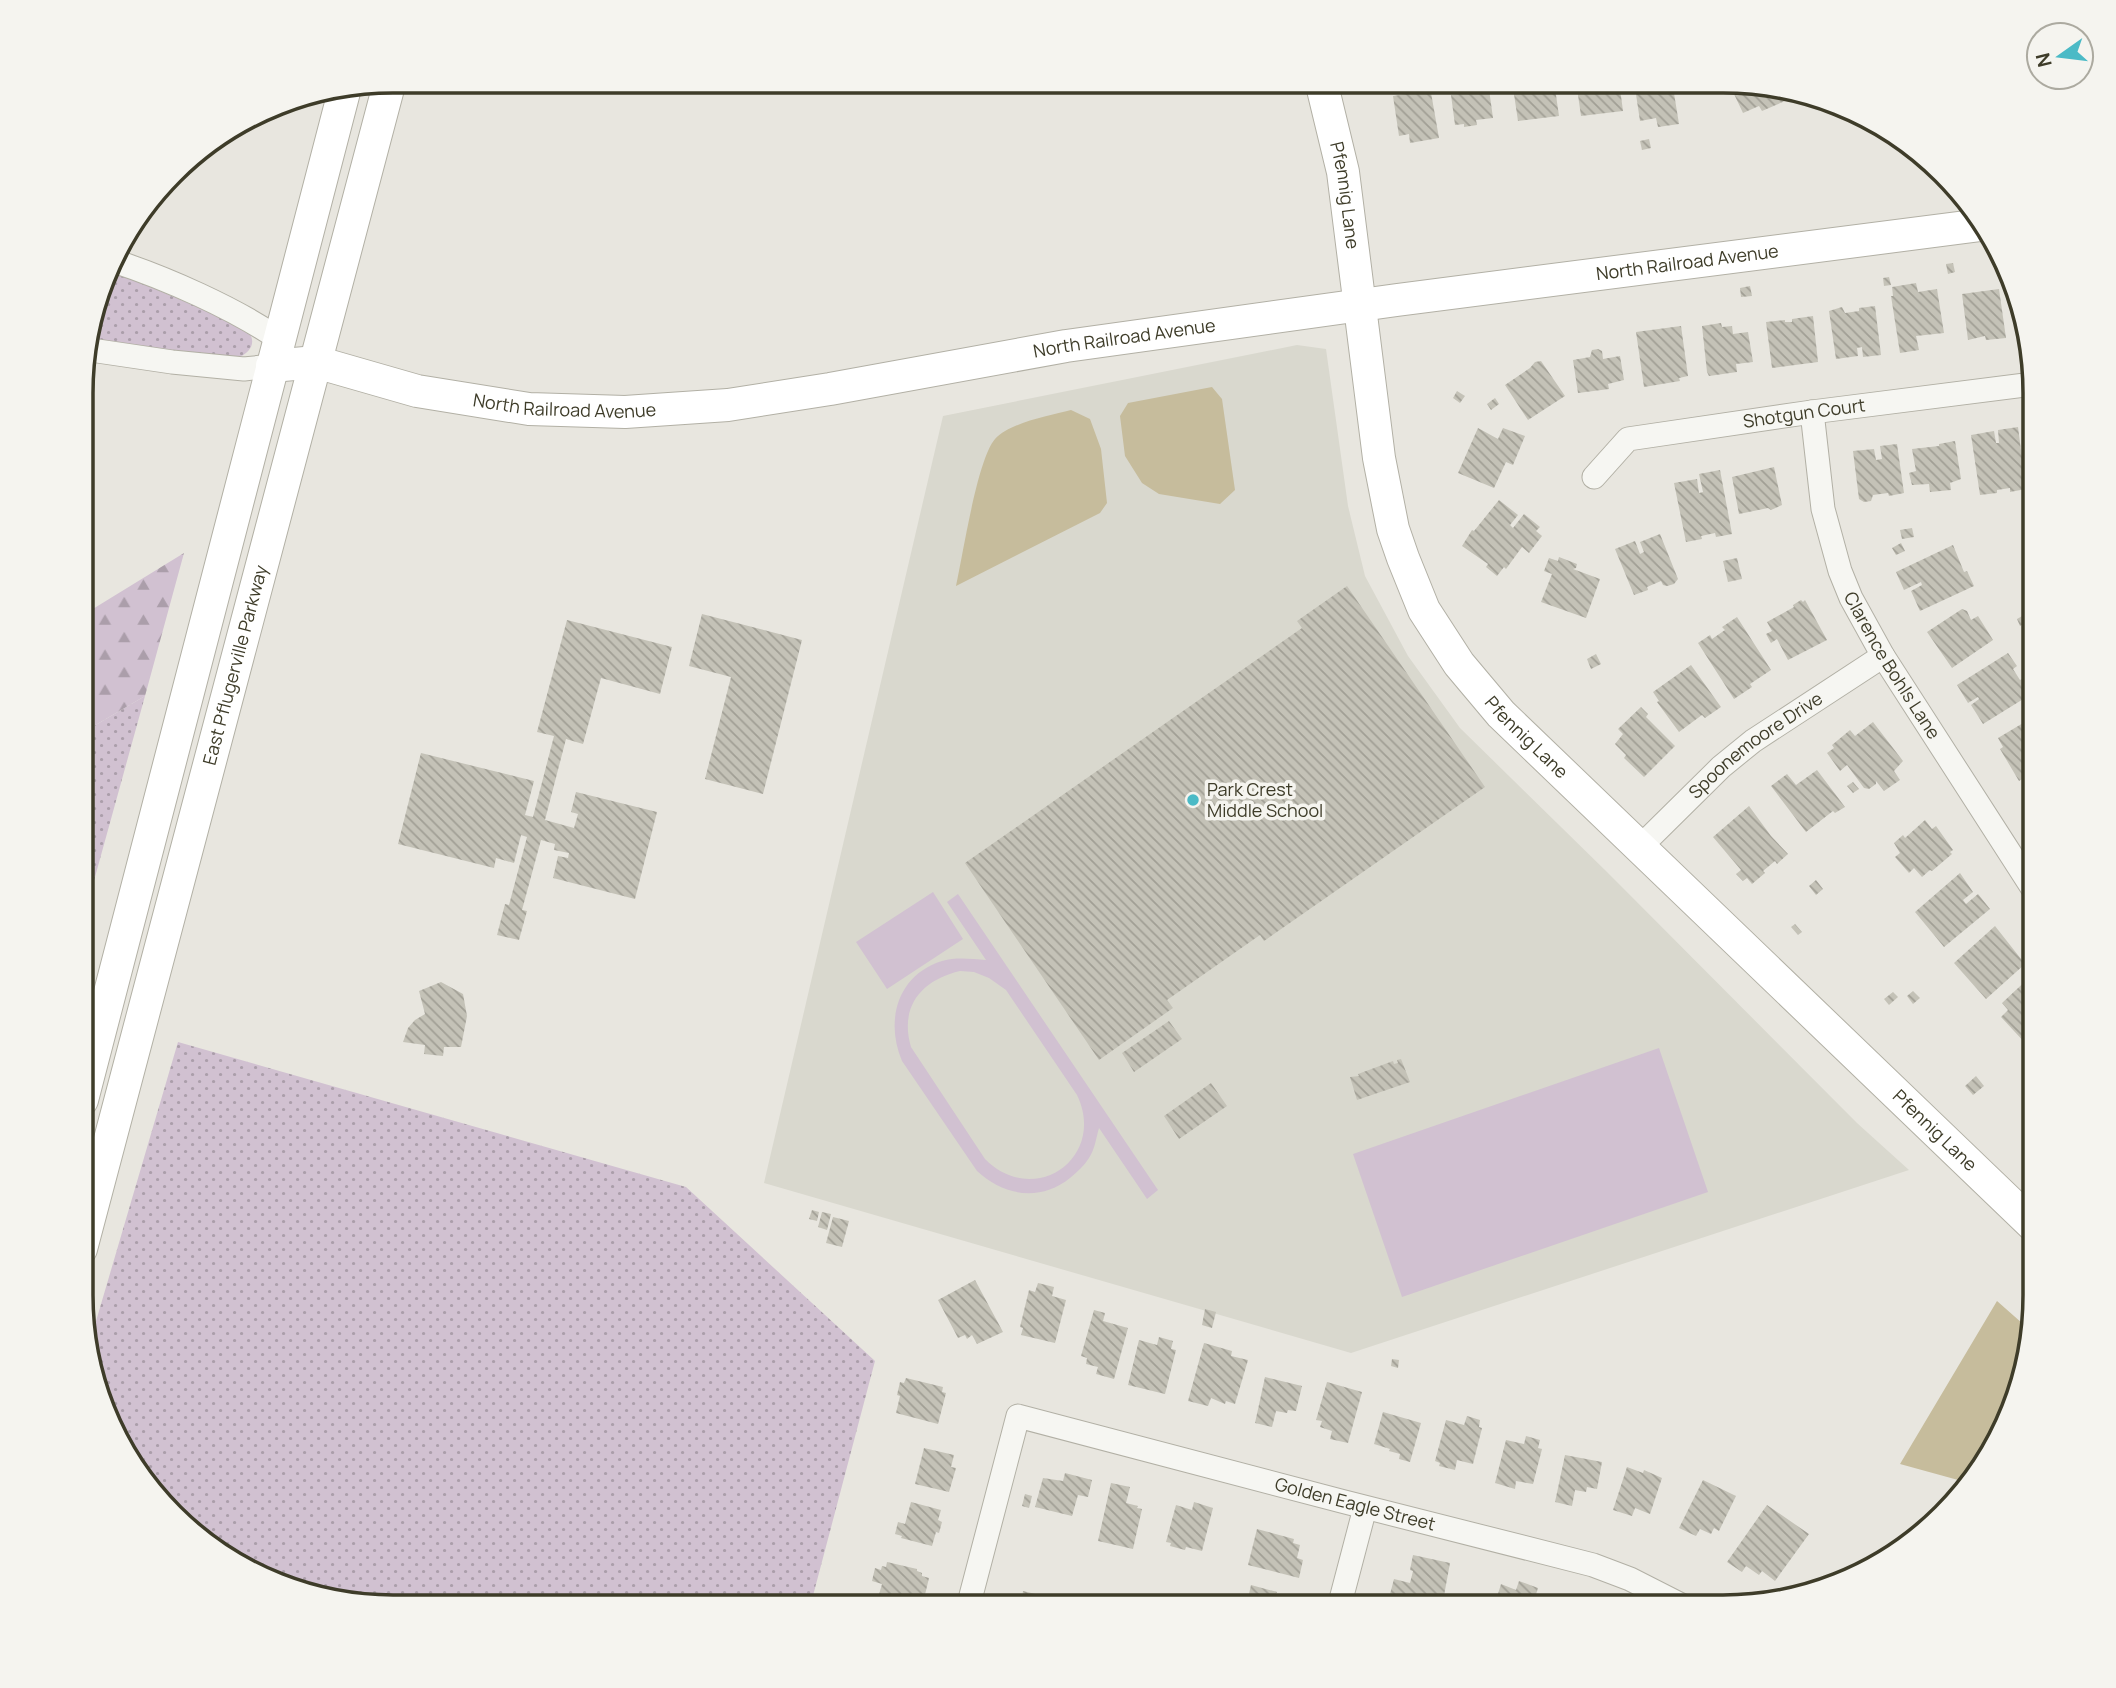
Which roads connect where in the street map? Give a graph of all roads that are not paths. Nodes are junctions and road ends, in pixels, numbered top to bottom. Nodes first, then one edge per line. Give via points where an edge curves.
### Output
1 (387, 93) edge
2 (1324, 93) edge
3 (343, 97) edge
4 (1973, 226) edge
5 (122, 264) edge
6 (1360, 305) junction
7 (96, 351) edge
8 (275, 353) junction
9 (316, 362) junction
10 (2023, 385) edge
11 (1812, 412) junction
12 (1594, 477) dead end
13 (1883, 656) junction
14 (1639, 848) junction
15 (2023, 873) edge
16 (93, 1057) edge
17 (93, 1204) edge
18 (2023, 1216) edge
19 (1365, 1508) junction
20 (971, 1595) edge
21 (1342, 1595) edge
22 (1660, 1595) edge

1 - 9 street, East Pflugerville Parkway
2 - 6 street, Pfennig Lane via 1343,172
3 - 8 street
4 - 6 street, North Railroad Avenue
5 - 8 street via 250,320
6 - 9 street, North Railroad Avenue via 1066,346 728,405 638,411 529,410 417,391
6 - 14 street, Pfennig Lane via 1388,512 1424,610 1459,664 1501,714
7 - 8 street via 249,369
8 - 9 street, North Railroad Avenue
8 - 16 street
9 - 17 street, East Pflugerville Parkway
10 - 11 street, Shotgun Court
11 - 12 street, Shotgun Court via 1628,439
11 - 13 street, Clarence Bohls Lane via 1823,509 1834,550 1851,598
13 - 14 street, Spoonemoore Drive via 1753,741
13 - 15 street, Clarence Bohls Lane
14 - 18 street, Pfennig Lane
19 - 20 street, Golden Eagle Street via 1018,1416
19 - 21 street
19 - 22 street, Golden Eagle Street via 1593,1566

